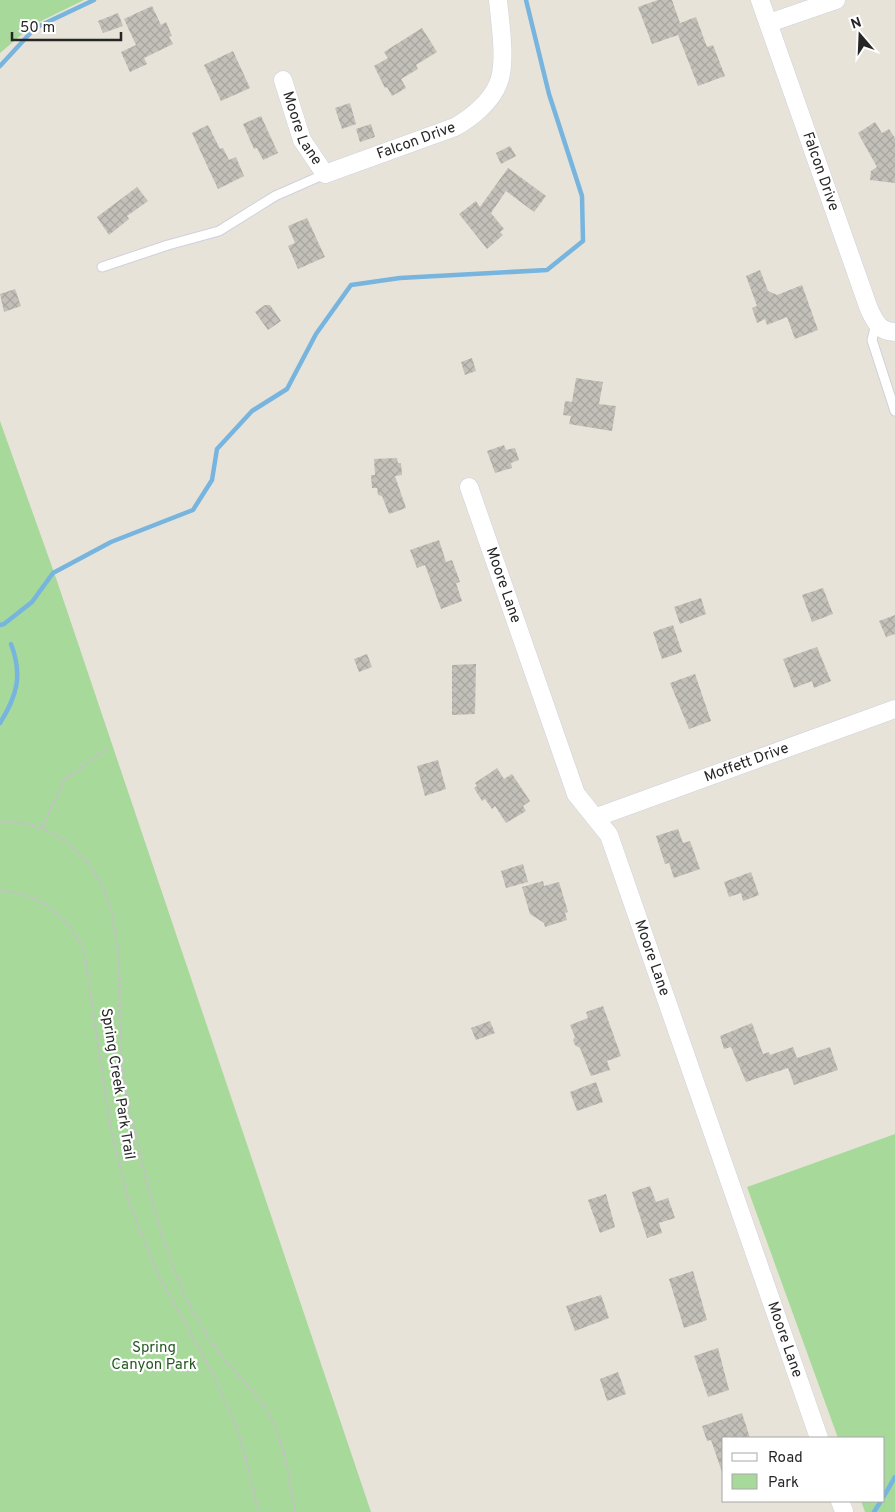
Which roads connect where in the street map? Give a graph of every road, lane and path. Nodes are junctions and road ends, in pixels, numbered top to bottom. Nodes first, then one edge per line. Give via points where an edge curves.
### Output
1 (498, 0) edge
2 (760, 0) edge
3 (836, 0) edge
4 (769, 23) junction
5 (282, 80) dead end
6 (325, 174) junction
7 (102, 267) dead end
8 (876, 324) junction
9 (895, 332) edge
10 (895, 411) edge
11 (469, 487) dead end
12 (895, 709) edge
13 (108, 748) dead end
14 (597, 818) junction
15 (0, 822) edge
16 (42, 827) junction
17 (0, 891) edge
18 (819, 1437) edge
19 (258, 1512) edge
20 (295, 1512) edge

1 - 6 street, Falcon Drive via 502,38 499,84 485,104 455,127
2 - 4 street, Falcon Drive
3 - 4 street
4 - 8 street, Falcon Drive
5 - 6 street, Moore Lane via 302,140
6 - 7 lane via 275,196 219,231
8 - 9 street via 887,332
8 - 10 lane via 872,340
11 - 14 street, Moore Lane via 576,794
12 - 14 street, Moffett Drive
13 - 16 path via 65,779
14 - 18 street, Moore Lane via 609,835
15 - 16 path
16 - 20 path via 76,852 95,873 106,896 116,938 120,1048 125,1083 160,1232 183,1292 201,1327 273,1421 284,1451
17 - 19 path, Spring Creek Park Trail via 30,896 53,909 74,931 84,952 106,1106 123,1183 156,1272 212,1372 234,1421

